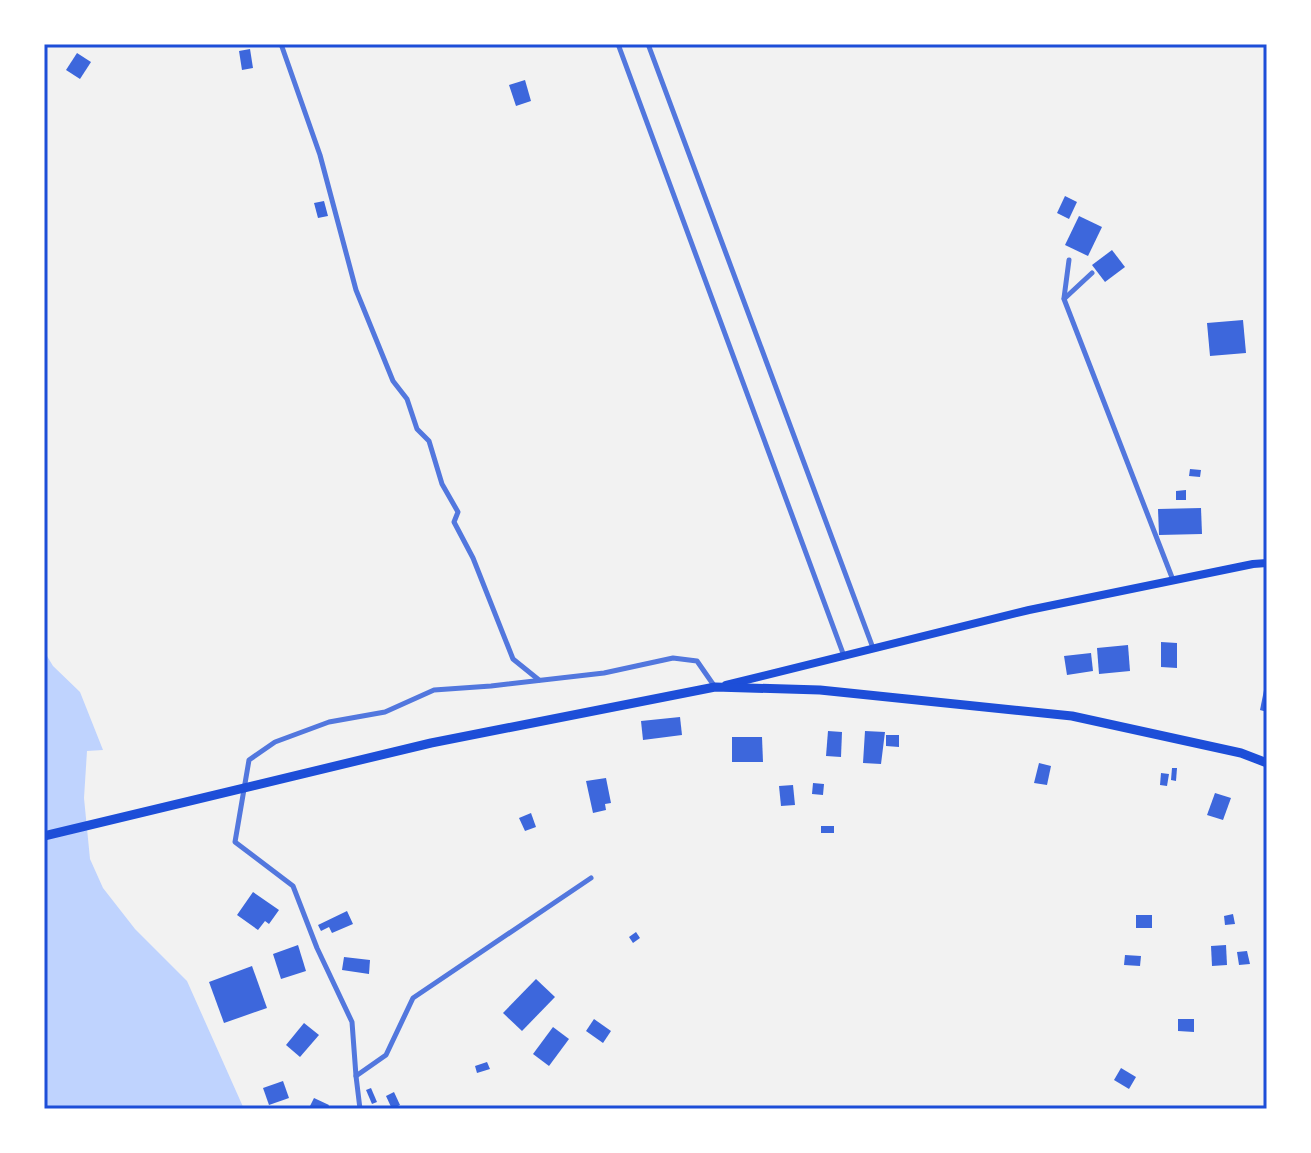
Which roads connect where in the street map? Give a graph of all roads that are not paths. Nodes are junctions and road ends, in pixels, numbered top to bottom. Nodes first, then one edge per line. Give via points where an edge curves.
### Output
1 (281, 44) edge
2 (618, 44) edge
3 (648, 44) edge
4 (1069, 260) dead end
5 (1092, 273) dead end
6 (1064, 299) junction
7 (1267, 563) edge
8 (1173, 580) junction
9 (873, 648) junction
10 (844, 656) junction
11 (539, 680) junction
12 (715, 687) junction
13 (1267, 763) edge
14 (44, 836) edge
15 (591, 878) dead end
16 (356, 1076) junction
17 (360, 1109) edge

1 - 11 street via 320,155 356,290 393,381 407,399 417,429 429,441 442,484 458,512 454,522 513,659
2 - 10 street
3 - 9 street
4 - 6 street
5 - 6 street
6 - 8 street
7 - 8 main road
8 - 9 main road
9 - 10 main road
10 - 12 main road
11 - 12 street via 673,658 697,661
11 - 16 street via 434,690 385,712 329,722 275,742 249,760 235,842 293,886 352,1022
12 - 13 highway via 820,690 1072,716
12 - 14 highway via 431,743
15 - 16 street via 413,998 386,1055
16 - 17 street

